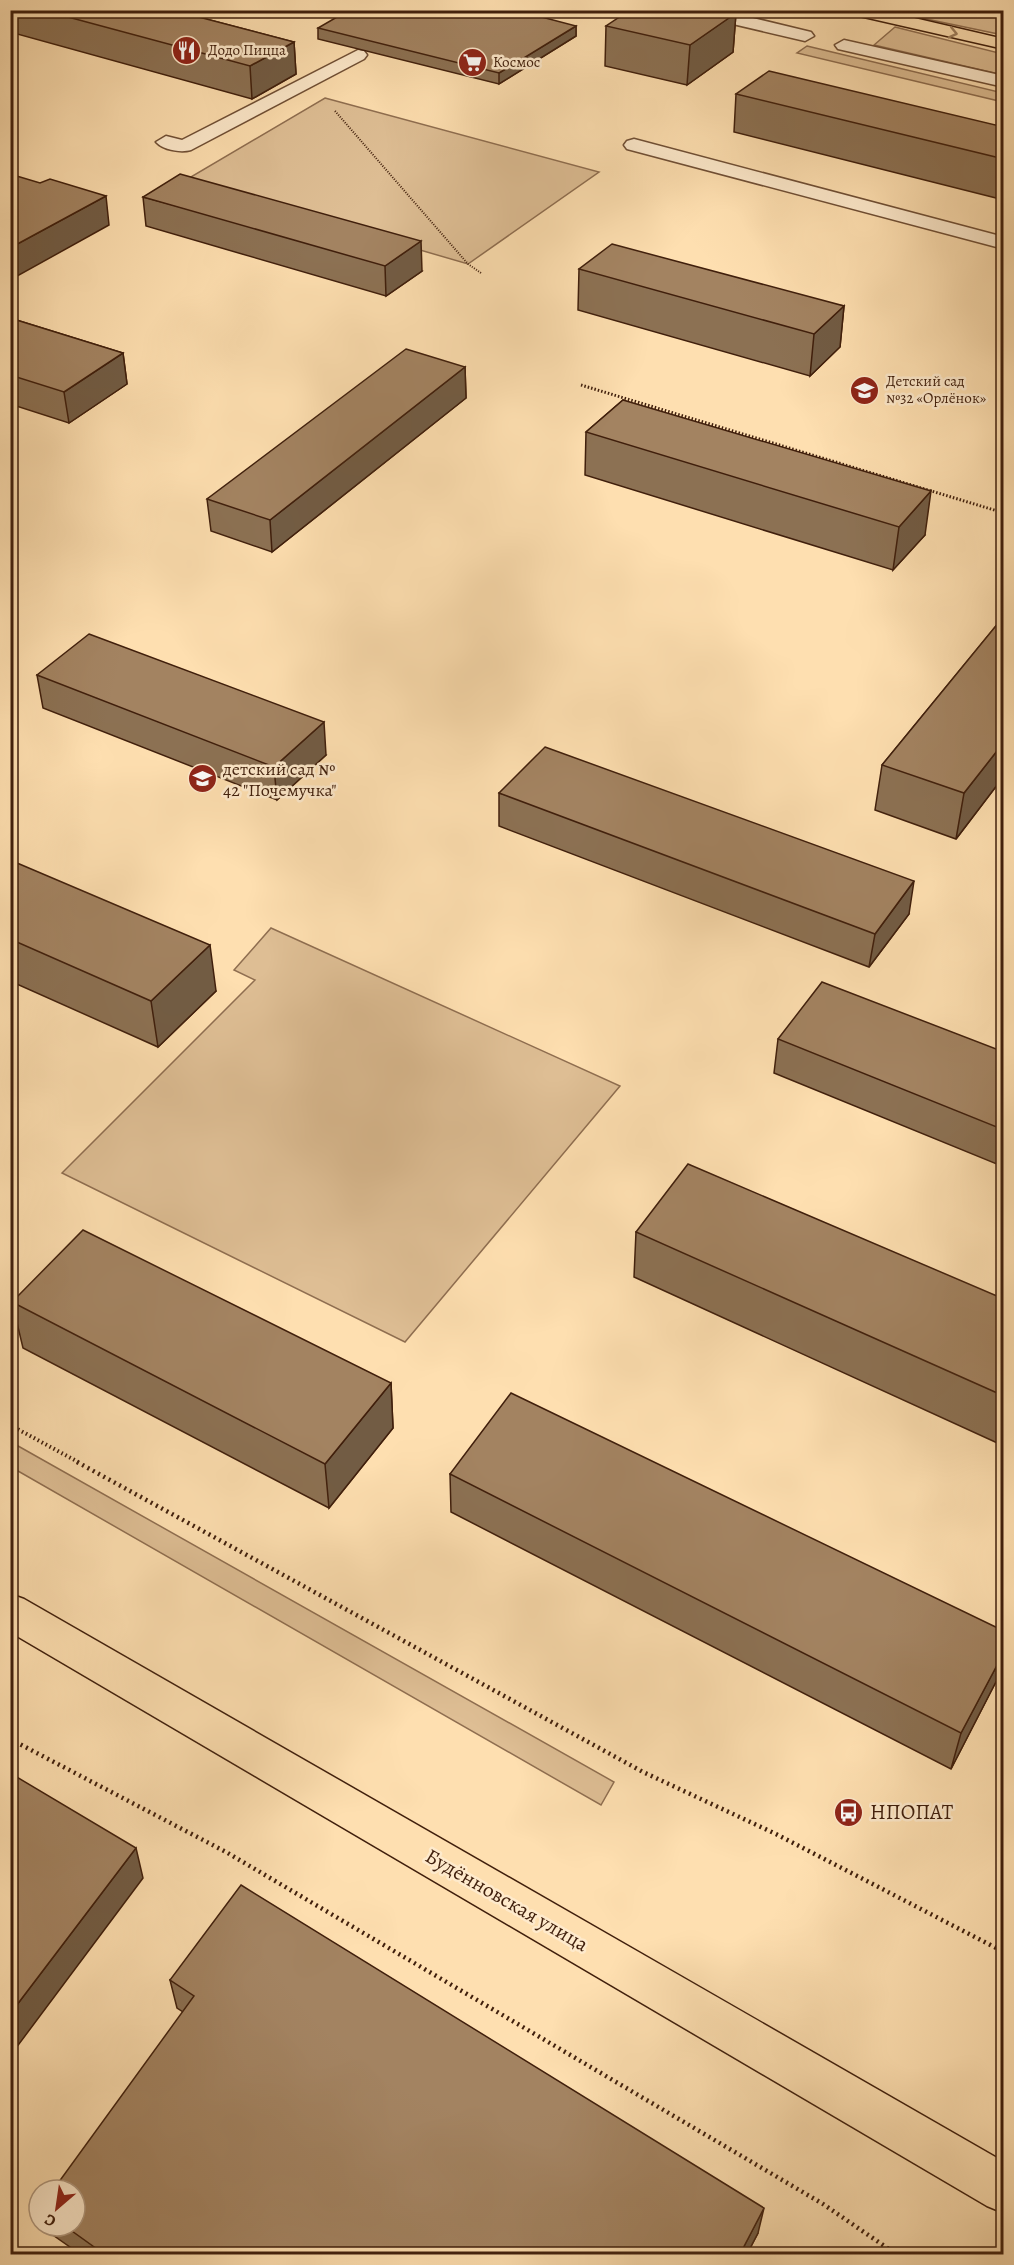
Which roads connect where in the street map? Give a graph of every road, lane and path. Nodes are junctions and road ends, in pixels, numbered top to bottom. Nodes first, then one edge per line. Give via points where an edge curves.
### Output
1 (228, 10) edge
2 (696, 10) edge
3 (855, 10) edge
4 (245, 15) dead end
5 (805, 36) dead end
6 (1004, 44) edge
7 (844, 45) dead end
8 (358, 55) dead end
9 (1004, 82) edge
10 (332, 107) dead end
11 (166, 142) dead end
12 (634, 146) dead end
13 (1004, 243) edge
14 (481, 273) dead end
15 (581, 385) dead end
16 (1004, 513) edge
17 (10, 1425) edge
18 (10, 1611) edge
19 (10, 1739) edge
20 (1004, 1952) edge
21 (1004, 2189) edge
22 (896, 2254) edge

1 - 4 path
2 - 5 lane
3 -> 6 main road
7 - 9 lane
8 - 11 lane via 184,146
10 - 14 path via 468,264
12 - 13 lane
15 - 16 path
17 - 20 path via 643,1772 776,1834
18 - 21 main road, Будённовская улица
19 - 22 path via 226,1852 823,2204

